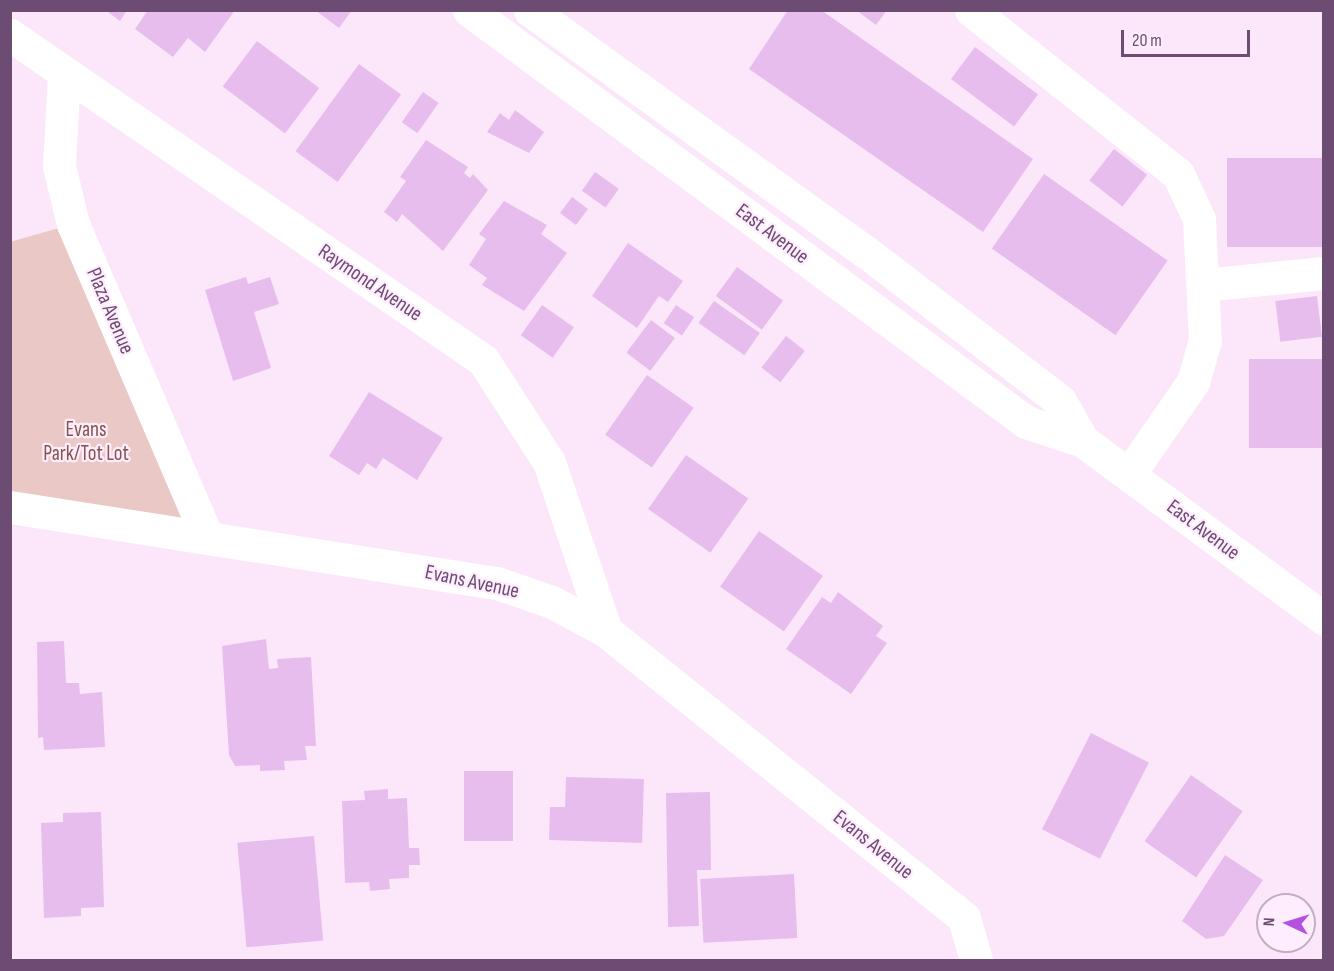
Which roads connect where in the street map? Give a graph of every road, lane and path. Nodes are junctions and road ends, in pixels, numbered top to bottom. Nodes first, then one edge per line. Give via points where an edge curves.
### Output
1 (469, 10) edge
2 (970, 10) edge
3 (544, 14) edge
4 (10, 35) edge
5 (64, 74) junction
6 (1323, 273) edge
7 (1203, 285) junction
8 (1083, 441) junction
9 (1129, 474) junction
10 (10, 507) edge
11 (207, 537) junction
12 (1323, 619) edge
13 (606, 631) junction
14 (976, 960) edge

1 - 8 street, East Avenue via 1026,422
2 - 7 street via 1178,174 1200,219
3 - 8 street, East Avenue via 1060,401
4 - 5 street, Raymond Avenue
5 - 11 street, Plaza Avenue via 59,166 73,224
5 - 13 street, Raymond Avenue via 483,360 549,462
6 - 7 street
7 - 9 street via 1205,340 1193,382
8 - 9 street, East Avenue
9 - 12 street, East Avenue
10 - 11 street, Evans Avenue
11 - 13 street, Evans Avenue via 497,583 552,602
13 - 14 street, Evans Avenue via 964,918

